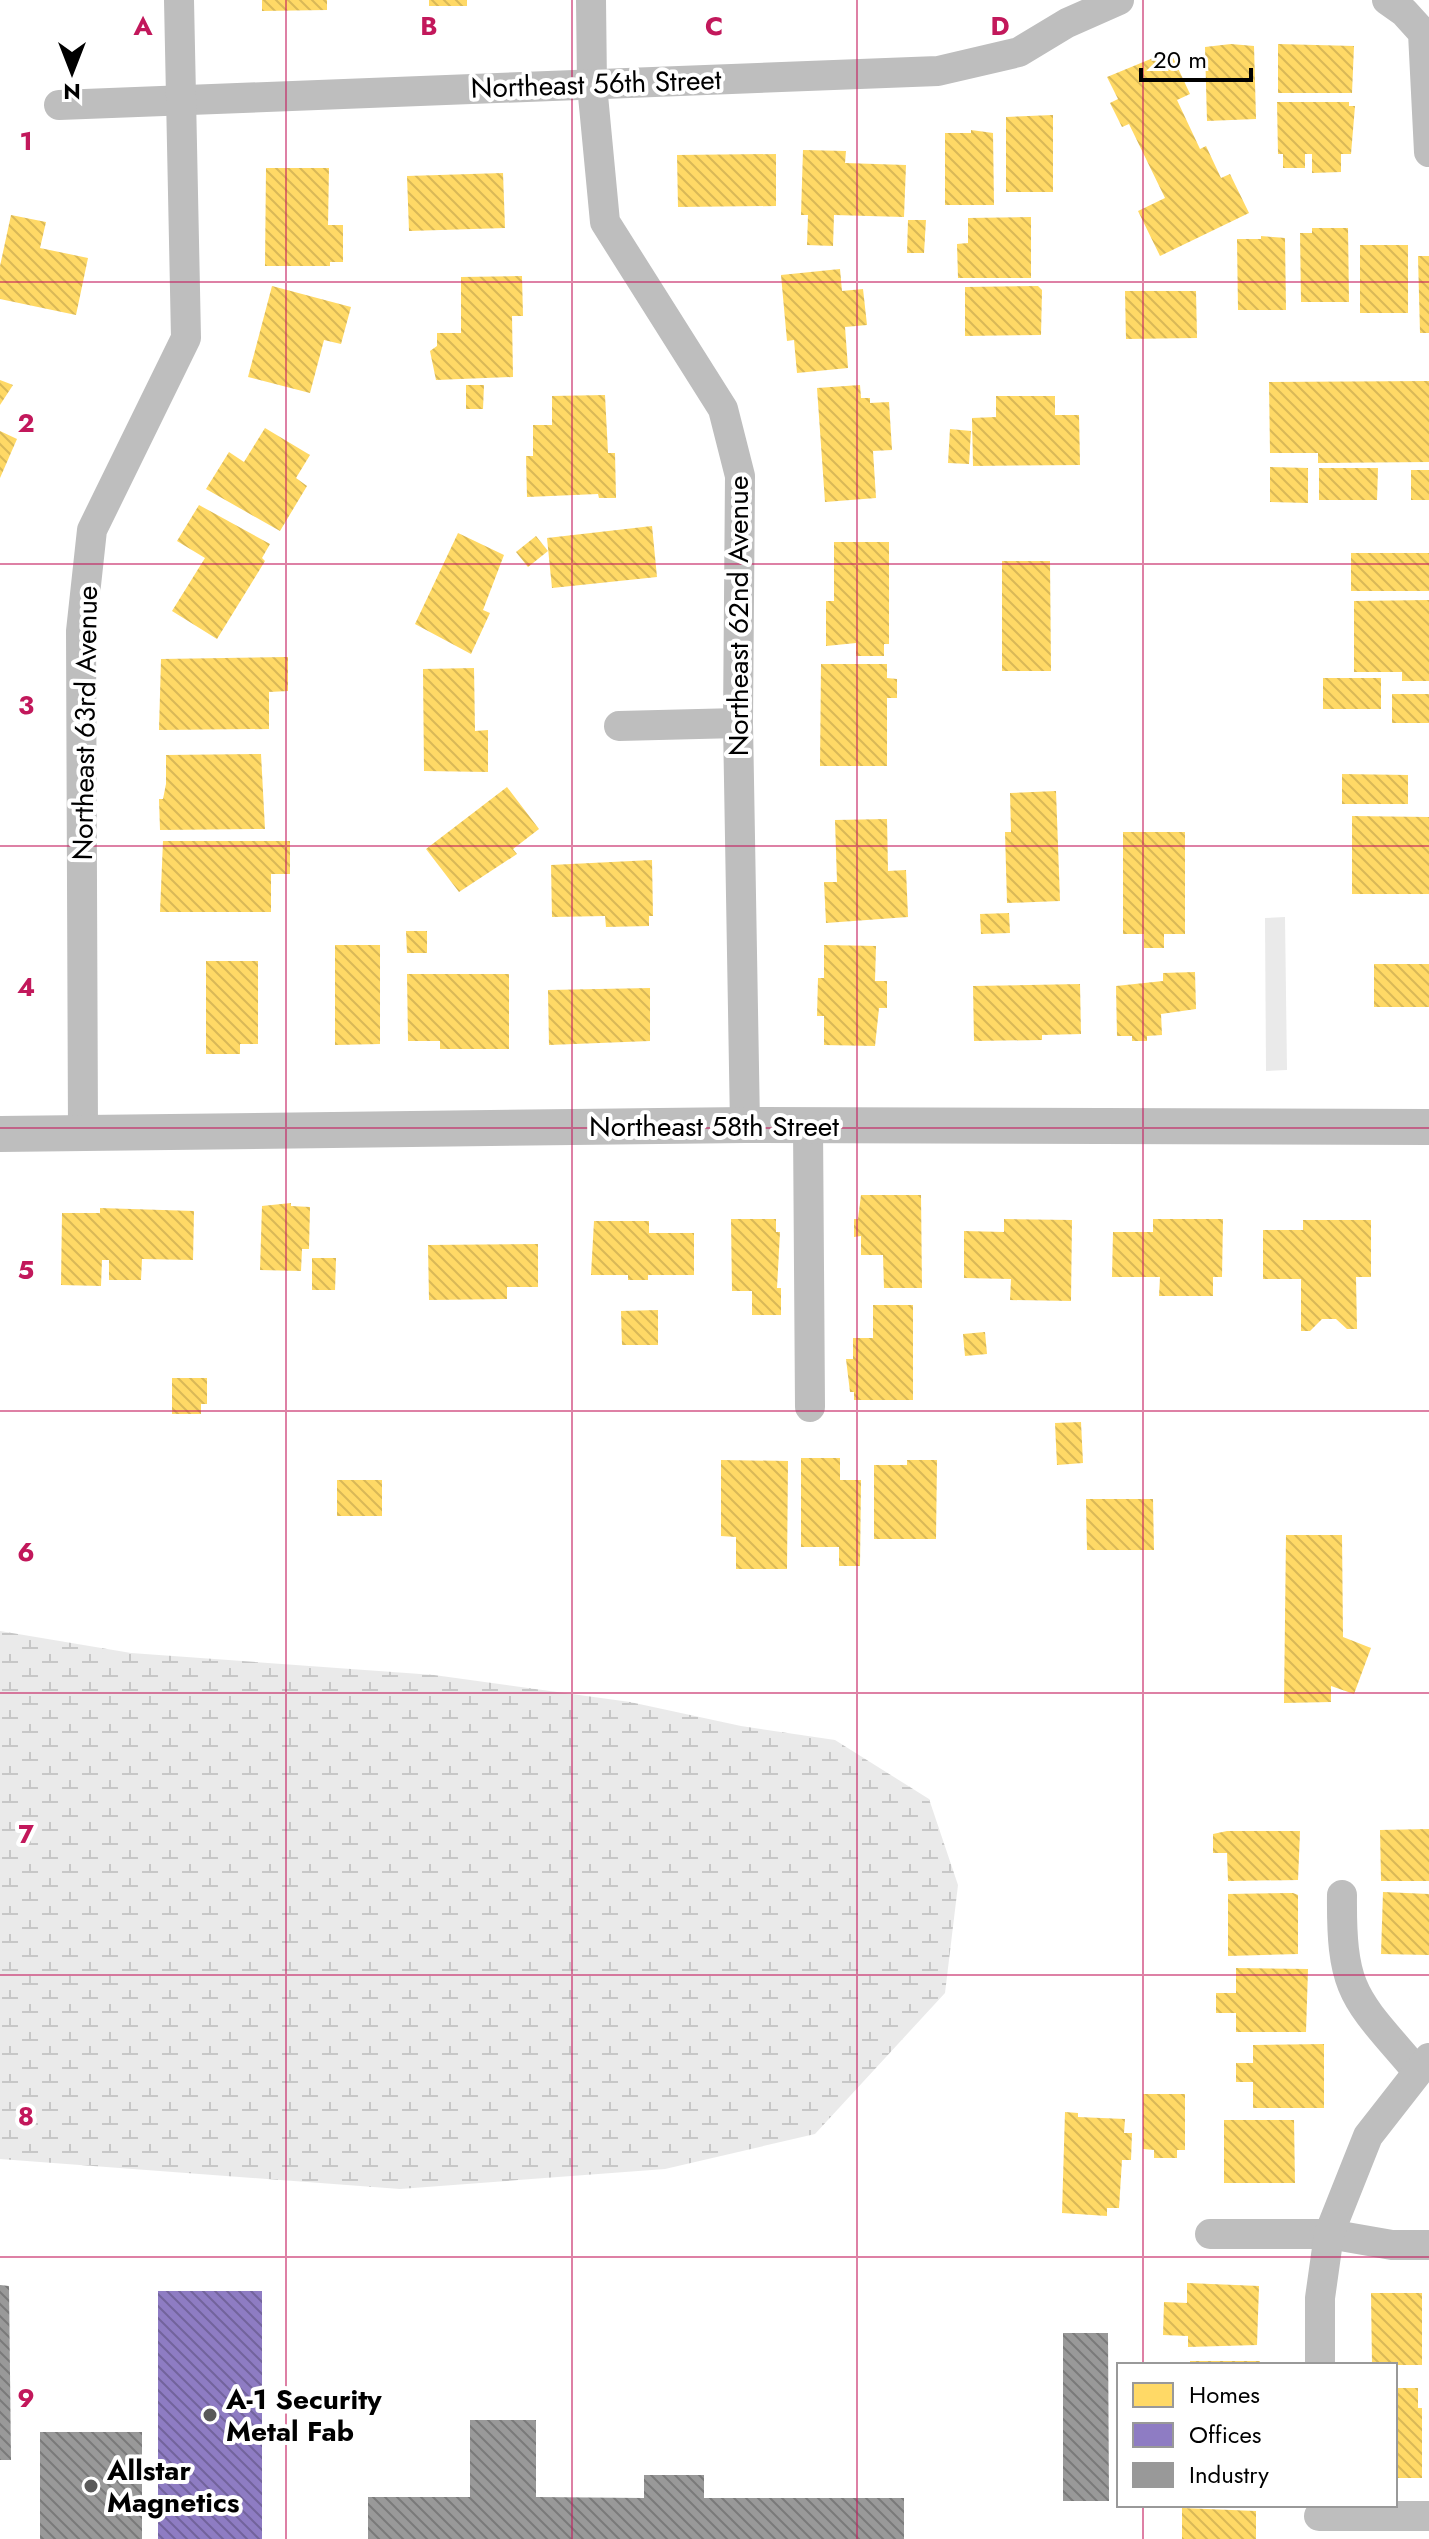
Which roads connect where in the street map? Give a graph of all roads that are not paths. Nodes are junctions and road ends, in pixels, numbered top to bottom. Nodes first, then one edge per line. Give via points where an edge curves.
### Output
1 (179, 0) edge
2 (591, 0) edge
3 (1119, 0) edge
4 (1400, 4) edge
5 (1066, 12) edge
6 (592, 85) junction
7 (181, 99) junction
8 (59, 105) dead end
9 (1429, 152) edge
10 (738, 723) junction
11 (619, 726) dead end
12 (745, 1125) junction
13 (808, 1125) junction
14 (1429, 1127) edge
15 (83, 1132) junction
16 (0, 1134) edge
17 (810, 1407) dead end
18 (1342, 1895) dead end
19 (1423, 2064) edge
20 (1210, 2234) dead end
21 (1329, 2234) junction
22 (1429, 2245) edge
23 (1320, 2363) edge
24 (1429, 2516) edge
25 (1319, 2520) edge

1 - 7 street, Northeast 63rd Avenue
2 - 6 street, Northeast 62nd Avenue
3 - 5 street, Northeast 56th Street
4 - 9 street via 1423,33
5 - 6 street, Northeast 56th Street via 1019,52 938,71
6 - 7 street, Northeast 56th Street
6 - 10 street, Northeast 62nd Avenue via 605,222 723,409 740,476
7 - 8 street, Northeast 56th Street
7 - 15 street, Northeast 63rd Avenue via 186,338 92,530 81,631
10 - 11 street
10 - 12 street, Northeast 62nd Avenue
12 - 13 street, Northeast 58th Street
12 - 15 street, Northeast 58th Street
13 - 14 street, Northeast 58th Street
13 - 17 street
15 - 16 street, Northeast 58th Street
18 - 19 street via 1342,1945 1352,1990
19 - 21 street via 1368,2136
20 - 21 street
21 - 22 street via 1392,2245
21 - 23 street via 1320,2298
24 - 25 street

